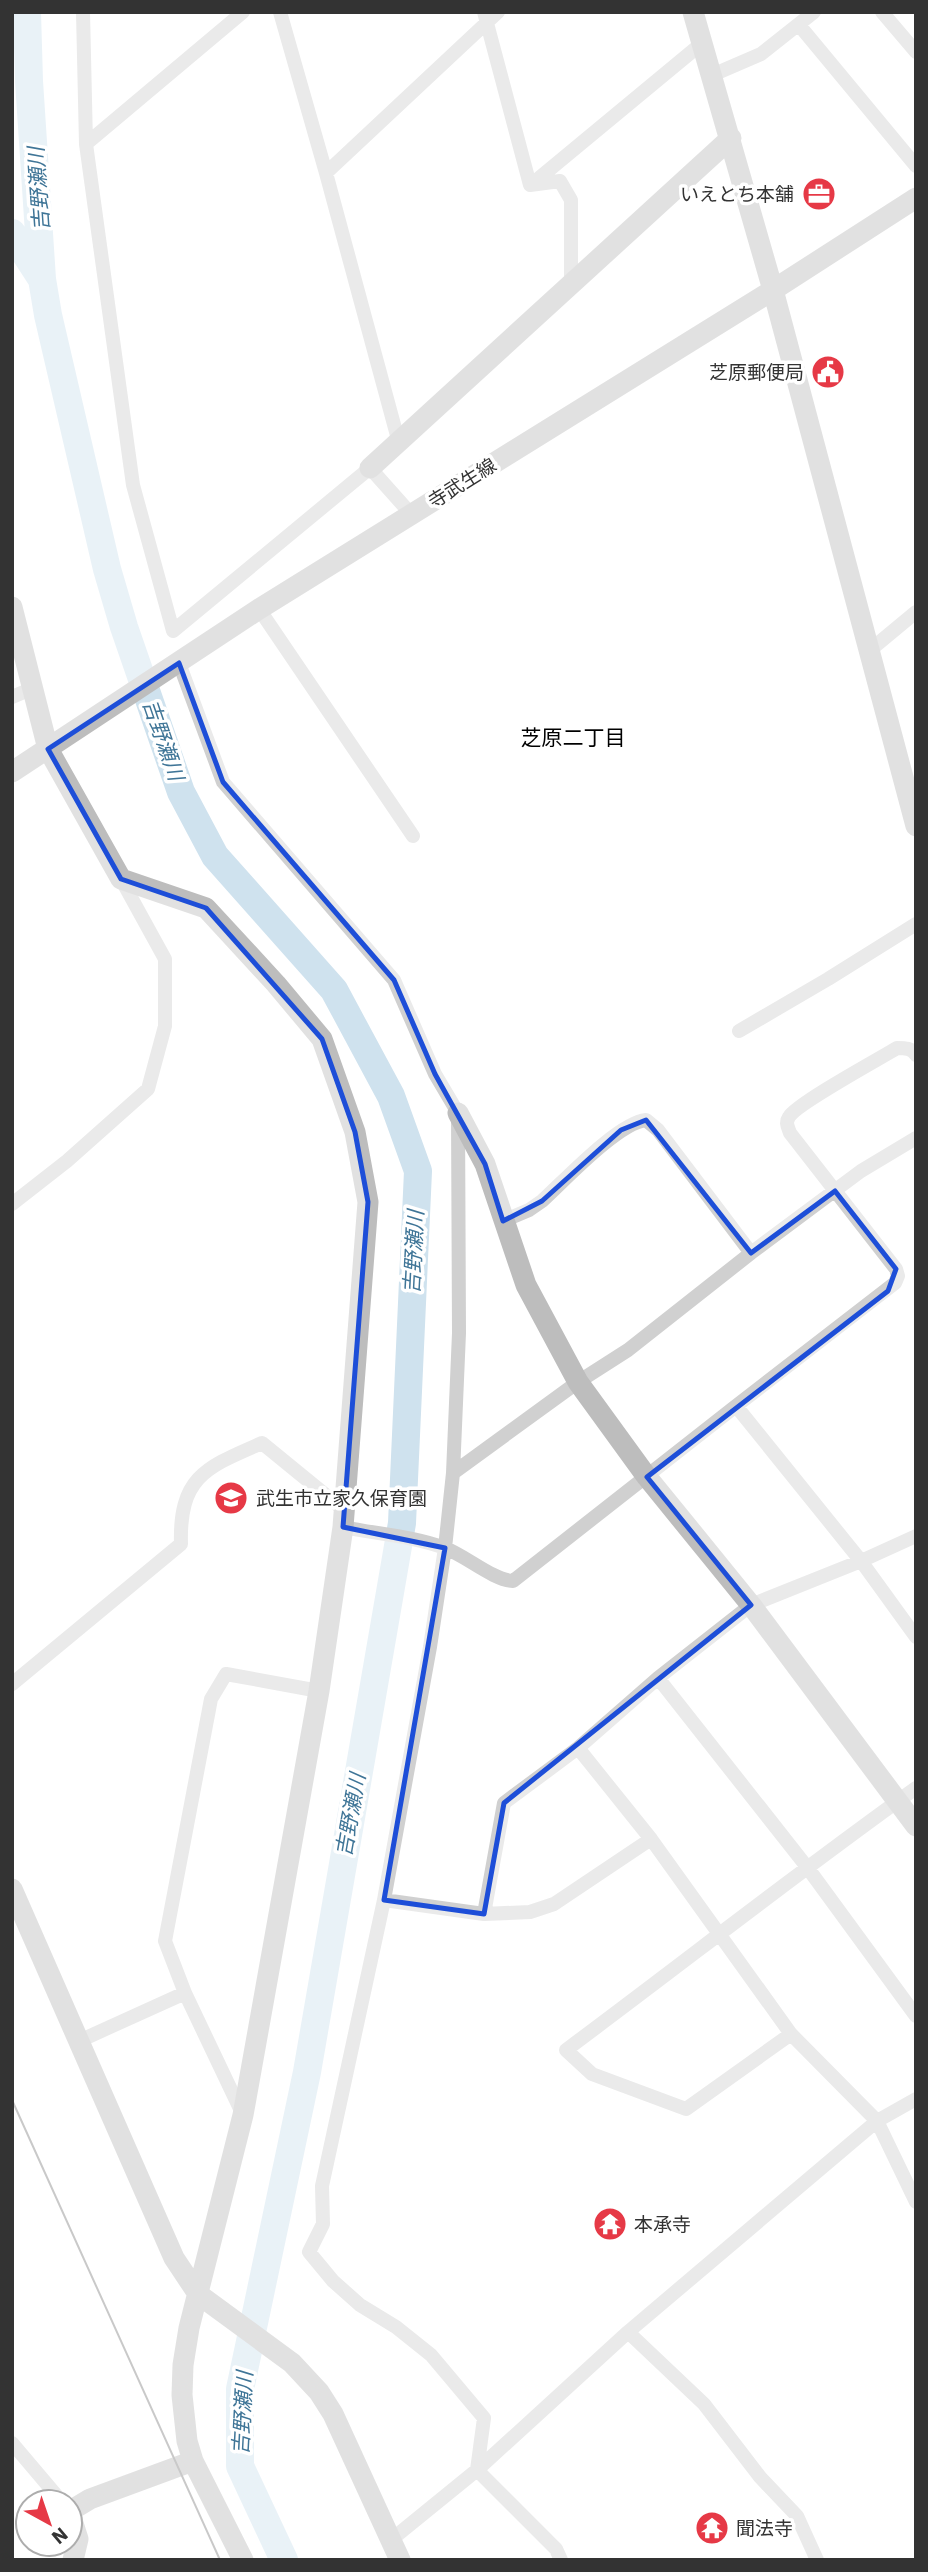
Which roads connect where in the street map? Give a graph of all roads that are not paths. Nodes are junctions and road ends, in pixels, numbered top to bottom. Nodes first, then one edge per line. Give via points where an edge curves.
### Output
1 (83, 12) edge
2 (243, 12) edge
3 (280, 12) edge
4 (693, 12) edge
5 (814, 12) edge
6 (882, 12) edge
7 (490, 16) edge
8 (799, 25) junction
9 (701, 44) junction
10 (916, 52) edge
11 (710, 76) junction
12 (731, 138) junction
13 (86, 144) junction
14 (916, 166) edge
15 (326, 173) junction
16 (530, 185) junction
17 (916, 198) edge
18 (571, 284) junction
19 (773, 290) junction
20 (399, 443) junction
21 (370, 468) junction
22 (411, 514) junction
23 (12, 607) edge
24 (259, 608) junction
25 (916, 612) edge
26 (869, 651) junction
27 (172, 667) junction
28 (22, 693) edge
29 (54, 745) junction
30 (12, 772) edge
31 (911, 783) edge
32 (916, 826) edge
33 (413, 836) dead end
34 (121, 880) junction
35 (916, 924) edge
36 (739, 1031) dead end
37 (916, 1055) edge
38 (458, 1113) junction
39 (916, 1138) edge
40 (835, 1191) junction
41 (12, 1204) edge
42 (503, 1221) junction
43 (751, 1253) junction
44 (578, 1382) junction
45 (736, 1406) junction
46 (453, 1473) junction
47 (647, 1477) junction
48 (344, 1518) junction
49 (916, 1536) edge
50 (445, 1548) junction
51 (860, 1561) junction
52 (751, 1605) junction
53 (916, 1637) edge
54 (658, 1678) junction
55 (12, 1684) edge
56 (319, 1691) junction
57 (578, 1748) junction
58 (916, 1788) edge
59 (898, 1801) junction
60 (916, 1826) edge
61 (651, 1839) junction
62 (807, 1867) junction
63 (12, 1889) edge
64 (384, 1900) junction
65 (484, 1914) junction
66 (719, 1936) junction
67 (185, 1993) junction
68 (916, 2016) edge
69 (791, 2034) junction
70 (79, 2042) junction
71 (916, 2099) edge
72 (243, 2116) junction
73 (877, 2121) junction
74 (916, 2202) edge
75 (198, 2294) junction
76 (628, 2332) junction
77 (12, 2442) edge
78 (193, 2461) junction
79 (477, 2470) junction
80 (50, 2488) edge
81 (84, 2503) edge
82 (391, 2540) junction
83 (243, 2560) edge
84 (400, 2560) edge
85 (561, 2560) edge
86 (817, 2560) edge

1 - 13 street
2 - 13 street
3 - 15 street
4 - 9 street
5 - 8 street
6 - 10 street
7 - 15 street
7 - 16 street
8 - 11 street via 761,54
8 - 14 street
9 - 11 street
9 - 16 street
11 - 12 street
12 - 18 street
12 - 19 street
13 - 21 street via 133,485 173,631
15 - 20 street
16 - 18 street via 560,181 571,200
17 - 19 street, 寺武生線
18 - 20 street
19 - 22 street, 寺武生線
19 - 26 street
20 - 21 street
21 - 22 street
22 - 24 street, 寺武生線
23 - 28 street
24 - 27 street, 寺武生線
24 - 33 street
25 - 26 street
26 - 31 street
27 - 29 street, 寺武生線
27 - 38 street via 223,782 394,980 435,1074
28 - 29 street
29 - 30 street, 寺武生線
29 - 34 street
31 - 32 street
34 - 41 street via 165,959 165,1026 148,1089
34 - 48 street via 206,908 322,1039 339,1081 355,1132 368,1202
35 - 36 street
37 - 40 street via 897,1048 790,1114 790,1133
38 - 42 street via 485,1164
38 - 46 street via 459,1333
39 - 40 street
40 - 43 street
40 - 45 street via 896,1269 895,1283
42 - 43 street via 542,1201 621,1130 646,1120
42 - 44 street via 526,1285
43 - 44 street via 628,1350
44 - 46 street
44 - 47 street
45 - 47 street
45 - 51 street
46 - 50 street
47 - 50 street via 513,1581 502,1580
47 - 52 street
48 - 50 street via 381,1534
48 - 55 street via 262,1443 213,1464 197,1479 186,1502 181,1544
48 - 56 street
49 - 51 street
50 - 64 street
51 - 52 street
51 - 53 street
52 - 54 street
52 - 59 street
54 - 57 street
54 - 62 street
56 - 67 street via 226,1674 211,1699 165,1941
56 - 72 street
57 - 61 street
57 - 65 street via 504,1803
58 - 59 street
59 - 60 street
59 - 62 street
61 - 65 street via 554,1904 530,1912
61 - 66 street
62 - 66 street
62 - 68 street
63 - 70 street
64 - 65 street
64 - 79 street via 322,2186 323,2224 309,2252 360,2305 431,2355 484,2418
66 - 69 street
66 - 69 street via 566,2050 592,2074 686,2109
67 - 70 street
67 - 72 street
69 - 73 street
70 - 75 street via 174,2258
71 - 73 street
72 - 75 street
73 - 74 street
73 - 76 street
75 - 78 street via 189,2328 182,2395
75 - 82 street via 304,2374 333,2414
76 - 79 street
76 - 86 street via 704,2403 760,2477 797,2516
77 - 80 street
78 - 81 street
78 - 83 street
79 - 82 street
79 - 85 street via 556,2549
82 - 84 street

